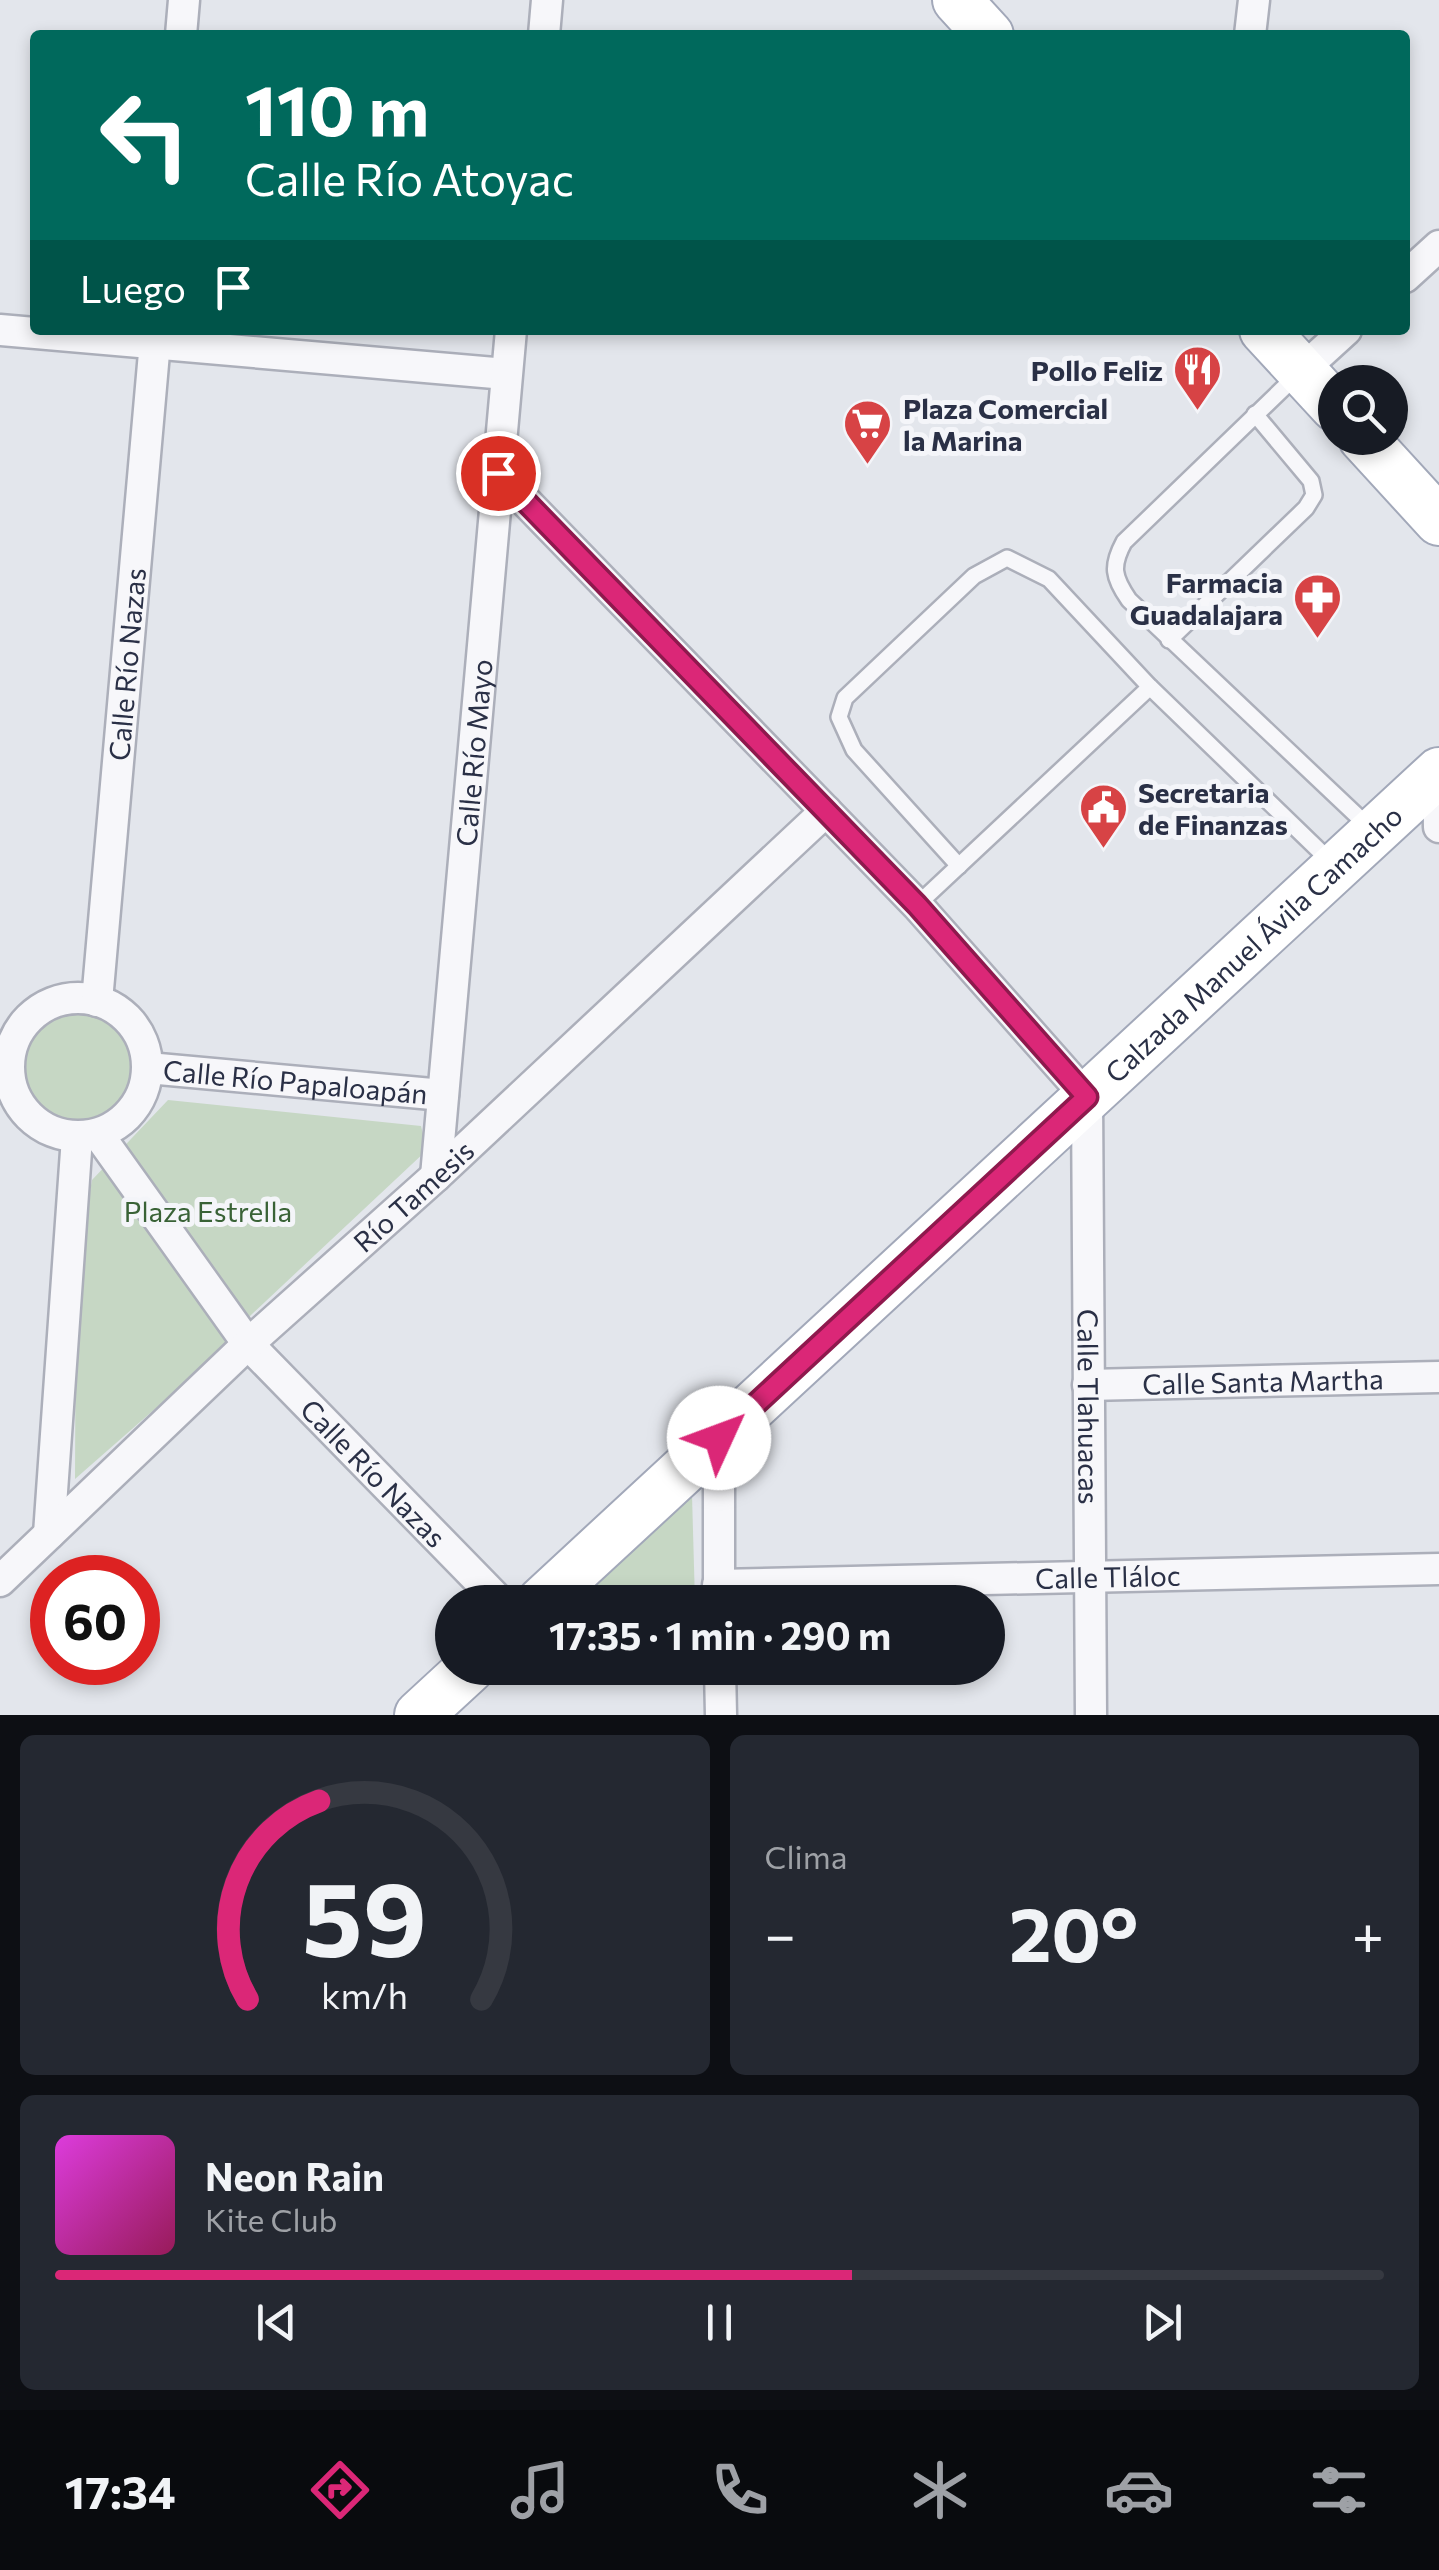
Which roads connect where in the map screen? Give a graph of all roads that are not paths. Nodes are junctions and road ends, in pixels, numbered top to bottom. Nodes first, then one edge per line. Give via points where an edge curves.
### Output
1 (184, 0) edge
2 (547, 0) edge
3 (957, 0) edge
4 (1254, 0) edge
5 (181, 30) edge
6 (544, 30) edge
7 (985, 30) edge
8 (1251, 30) edge
9 (1439, 246) edge
10 (1410, 272) edge
11 (0, 330) edge
12 (30, 331) edge
13 (111, 335) edge
14 (510, 335) edge
15 (1269, 335) edge
16 (1340, 335) edge
17 (155, 337) edge
18 (1302, 370) junction
19 (506, 374) junction
20 (1318, 388) edge
21 (1254, 414) junction
22 (1378, 455) edge
23 (498, 473) junction
24 (1439, 521) edge
25 (1169, 640) junction
26 (1150, 687) junction
27 (1439, 772) edge
28 (826, 811) junction
29 (1439, 827) edge
30 (1374, 832) junction
31 (959, 866) junction
32 (1336, 867) junction
33 (917, 905) junction
34 (97, 1000) junction
35 (4, 1066) edge
36 (148, 1068) junction
37 (443, 1094) junction
38 (1087, 1097) junction
39 (87, 1135) junction
40 (436, 1176) junction
41 (248, 1344) junction
42 (1439, 1377) edge
43 (1088, 1385) junction
44 (719, 1438) junction
45 (50, 1534) junction
46 (1439, 1569) edge
47 (1090, 1576) junction
48 (0, 1580) edge
49 (483, 1585) edge
50 (559, 1585) edge
51 (719, 1585) edge
52 (904, 1585) edge
53 (452, 1685) edge
54 (720, 1685) edge
55 (419, 1715) edge
56 (721, 1715) edge
57 (1091, 1715) edge

1 - 5 street
2 - 6 street
3 - 7 main road
4 - 8 street
9 - 10 street
11 - 12 street
13 - 17 street
14 - 19 street, Calle Río Mayo
15 - 18 main road
16 - 18 street
17 - 19 street
17 - 34 street, Calle Río Nazas
18 - 20 main road
18 - 21 lane
19 - 23 street, Calle Río Mayo
21 - 25 lane via 1124,542 1113,563 1129,600
21 - 25 lane via 1312,481 1314,495
22 - 24 main road
23 - 28 street
23 - 37 street, Calle Río Mayo
25 - 30 lane
26 - 31 lane
26 - 31 lane via 1049,579 1006,558 974,576 845,698 840,717 854,750
26 - 32 lane
27 - 29 street
27 - 30 main road, Calzada Manuel Ávila Camacho
28 - 33 street
28 - 40 street, Río Tamesis
30 - 32 main road, Calzada Manuel Ávila Camacho
31 - 33 lane
32 - 38 main road, Calzada Manuel Ávila Camacho
33 - 38 street
34 - 35 street via 58,1000 38,1010
34 - 36 street via 135,1027
35 - 39 street via 36,1123 55,1133
36 - 37 street, Calle Río Papaloapán
36 - 39 street via 134,1109
37 - 40 street, Calle Río Mayo
38 - 43 street, Calle Tlahuacas
38 - 44 main road, Calzada Manuel Ávila Camacho
39 - 41 street, Calle Río Nazas
39 - 45 street
40 - 41 street, Río Tamesis
41 - 45 street, Río Tamesis
41 - 49 street, Calle Río Nazas
42 - 43 street, Calle Santa Martha
43 - 47 street, Calle Tlahuacas
44 - 50 main road, Calzada Manuel Ávila Camacho
44 - 51 street
45 - 48 street, Río Tamesis
46 - 47 street, Calle Tláloc
47 - 52 street, Calle Tláloc
47 - 57 street, Calle Tlahuacas
53 - 55 main road
54 - 56 street

